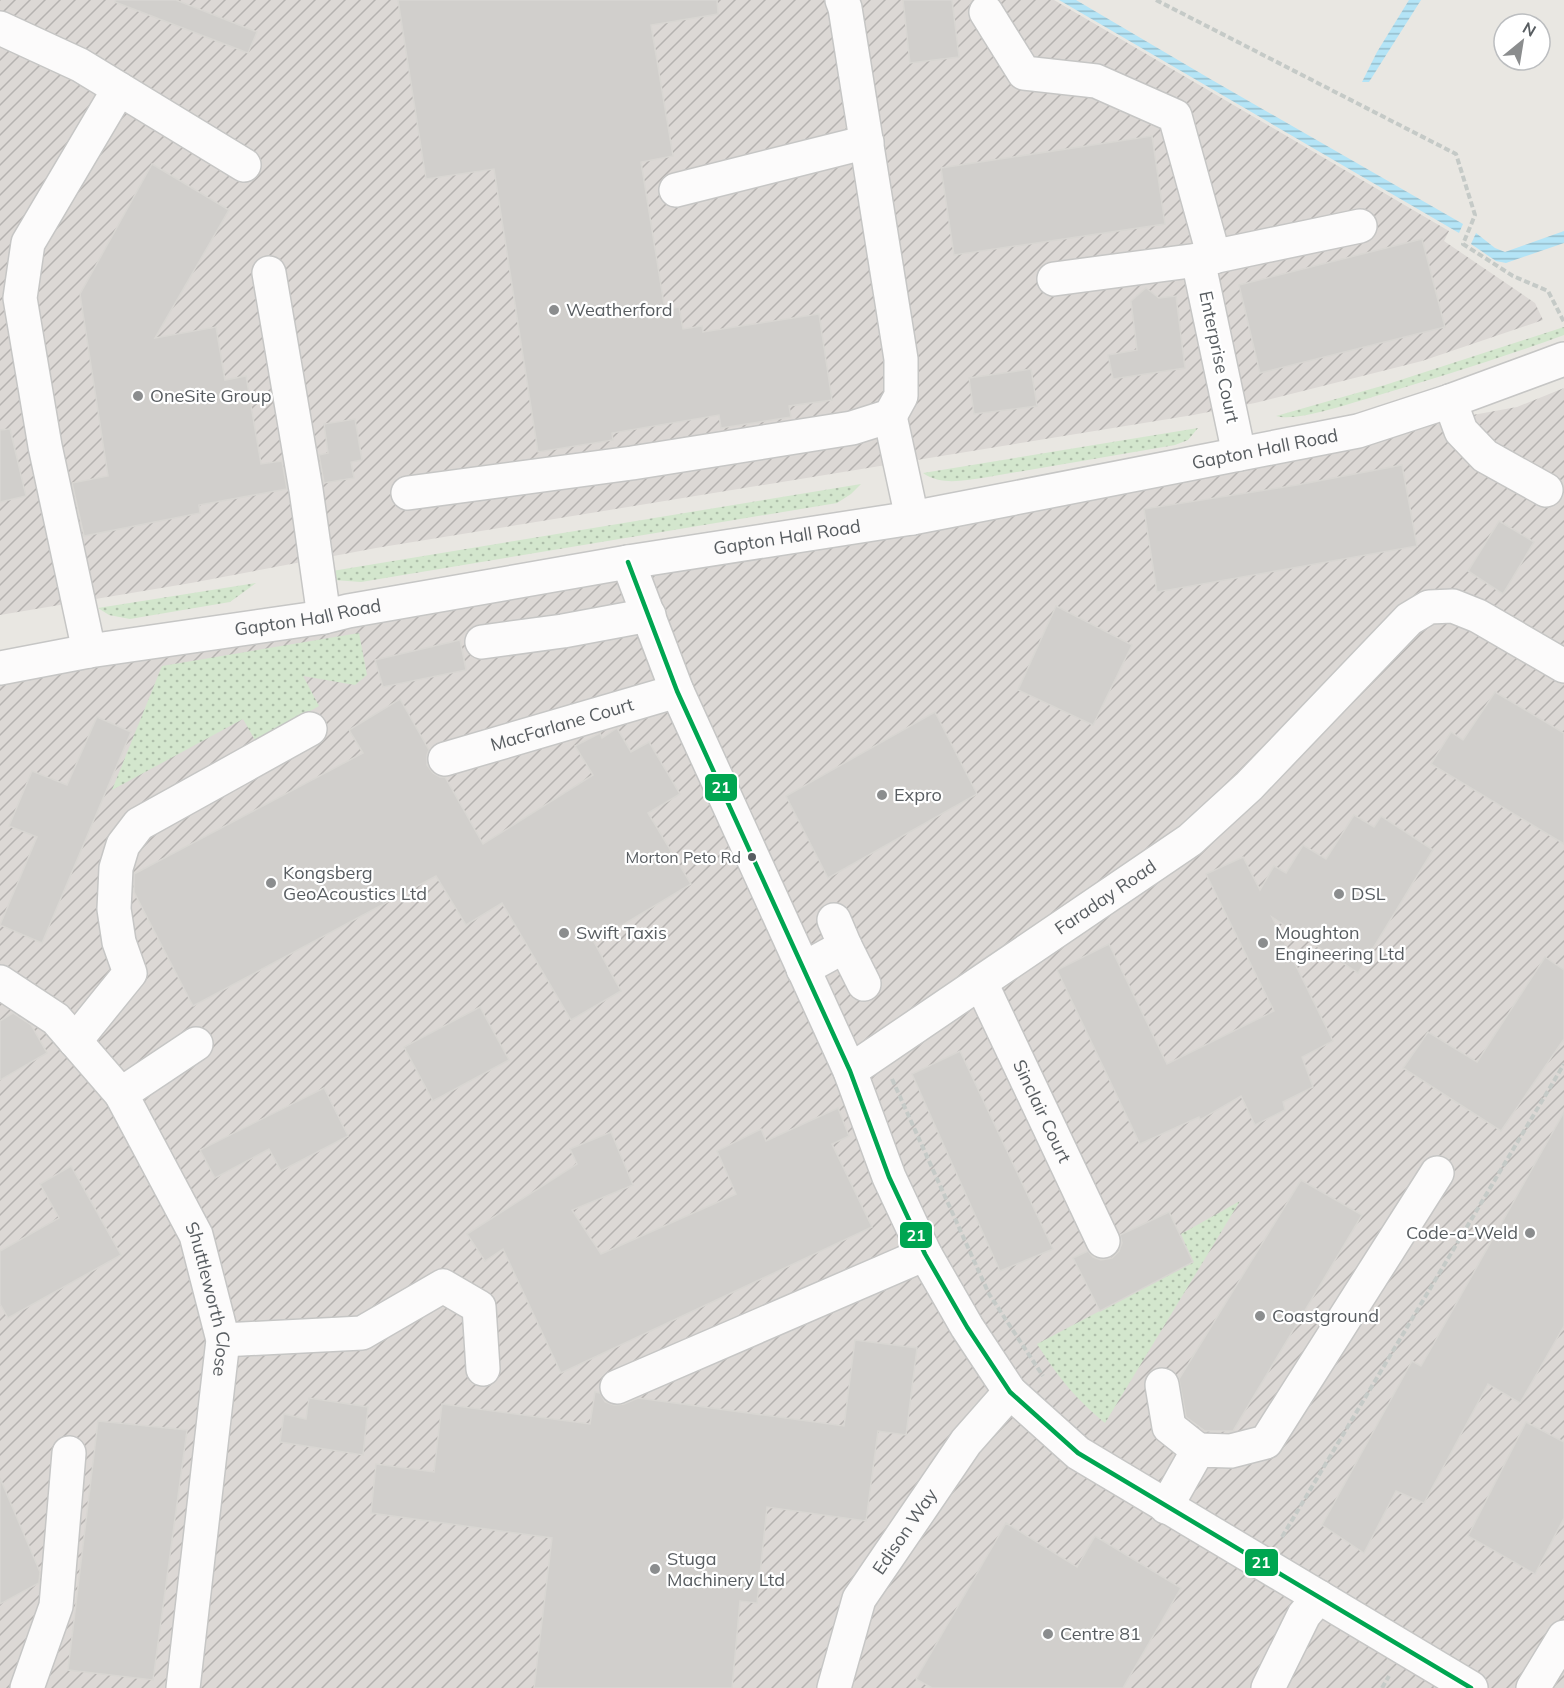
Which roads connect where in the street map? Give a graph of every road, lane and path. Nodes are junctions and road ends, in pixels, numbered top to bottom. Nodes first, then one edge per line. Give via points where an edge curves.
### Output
1 (842, 0) edge
2 (1156, 0) edge
3 (986, 12) dead end
4 (0, 28) edge
5 (119, 89) junction
6 (867, 142) junction
7 (244, 165) dead end
8 (676, 190) dead end
9 (1360, 226) dead end
10 (1206, 258) junction
11 (269, 273) dead end
12 (1054, 279) dead end
13 (1564, 322) edge
14 (1564, 359) edge
15 (1450, 402) junction
16 (890, 416) junction
17 (1239, 454) junction
18 (1546, 490) dead end
19 (408, 493) dead end
20 (912, 518) junction
21 (628, 562) junction
22 (649, 615) junction
23 (324, 617) junction
24 (482, 642) dead end
25 (89, 651) junction
26 (1564, 666) edge
27 (0, 668) edge
28 (677, 691) junction
29 (310, 729) dead end
30 (445, 759) dead end
31 (803, 969) junction
32 (0, 982) edge
33 (981, 983) junction
34 (864, 984) dead end
35 (75, 1041) junction
36 (196, 1044) dead end
37 (879, 1051) junction
38 (1564, 1064) edge
39 (850, 1071) junction
40 (121, 1094) junction
41 (1437, 1173) dead end
42 (1102, 1241) dead end
43 (925, 1254) junction
44 (223, 1340) junction
45 (483, 1369) dead end
46 (1048, 1383) dead end
47 (1162, 1385) dead end
48 (616, 1387) dead end
49 (1010, 1392) junction
50 (1198, 1450) junction
51 (69, 1453) dead end
52 (1166, 1507) junction
53 (1265, 1565) junction
54 (1319, 1598) junction
55 (1564, 1637) edge
56 (27, 1688) edge
57 (183, 1688) edge
58 (834, 1688) edge
59 (1268, 1688) edge
60 (1471, 1688) edge
61 (1533, 1688) edge

1 - 6 street
2 - 13 path via 1456,154 1474,215 1464,244 1513,276 1548,291
3 - 10 street, Enterprise Court via 1024,73 1096,81 1175,116
4 - 5 street via 80,64
5 - 7 street
5 - 25 street via 28,243 20,298 45,446
6 - 8 street
6 - 16 street via 901,358 901,396
9 - 10 street
10 - 12 street
10 - 17 street, Enterprise Court
11 - 23 street
14 - 15 street, Gapton Hall Road
15 - 17 street, Gapton Hall Road via 1358,431
15 - 18 street via 1461,431 1485,456
16 - 19 street via 852,428
16 - 20 street
17 - 20 street, Gapton Hall Road
20 - 21 street, Gapton Hall Road
21 - 22 street
21 - 23 street, Gapton Hall Road
22 - 24 street
22 - 28 street
23 - 25 street, Gapton Hall Road
25 - 27 street, Gapton Hall Road
26 - 33 street, Faraday Road via 1478,616 1453,606 1429,607 1409,620 1249,786 1190,840
28 - 30 street, MacFarlane Court
28 - 31 street
29 - 35 street via 139,824 128,838 116,868 114,909 119,942 130,973
31 - 34 street via 840,933
31 - 39 street
32 - 35 street, Shuttleworth Close via 56,1019
33 - 37 street, Faraday Road
33 - 42 street, Sinclair Court
35 - 40 street, Shuttleworth Close
36 - 40 street
37 - 39 street, Faraday Road
37 - 46 path via 989,1294
38 - 53 path
39 - 43 street via 889,1177
40 - 44 street, Shuttleworth Close via 196,1235
41 - 50 street via 1266,1442 1231,1451
43 - 48 street
43 - 49 street
44 - 45 street via 362,1333 443,1286 479,1307
44 - 57 street, Shuttleworth Close
47 - 50 street via 1169,1427
49 - 52 street via 1078,1453
49 - 58 street, Edison Way via 966,1442 859,1599
50 - 52 street
51 - 56 street via 56,1606
52 - 53 street
53 - 54 street
54 - 59 street via 1304,1615
54 - 60 street
55 - 61 street

